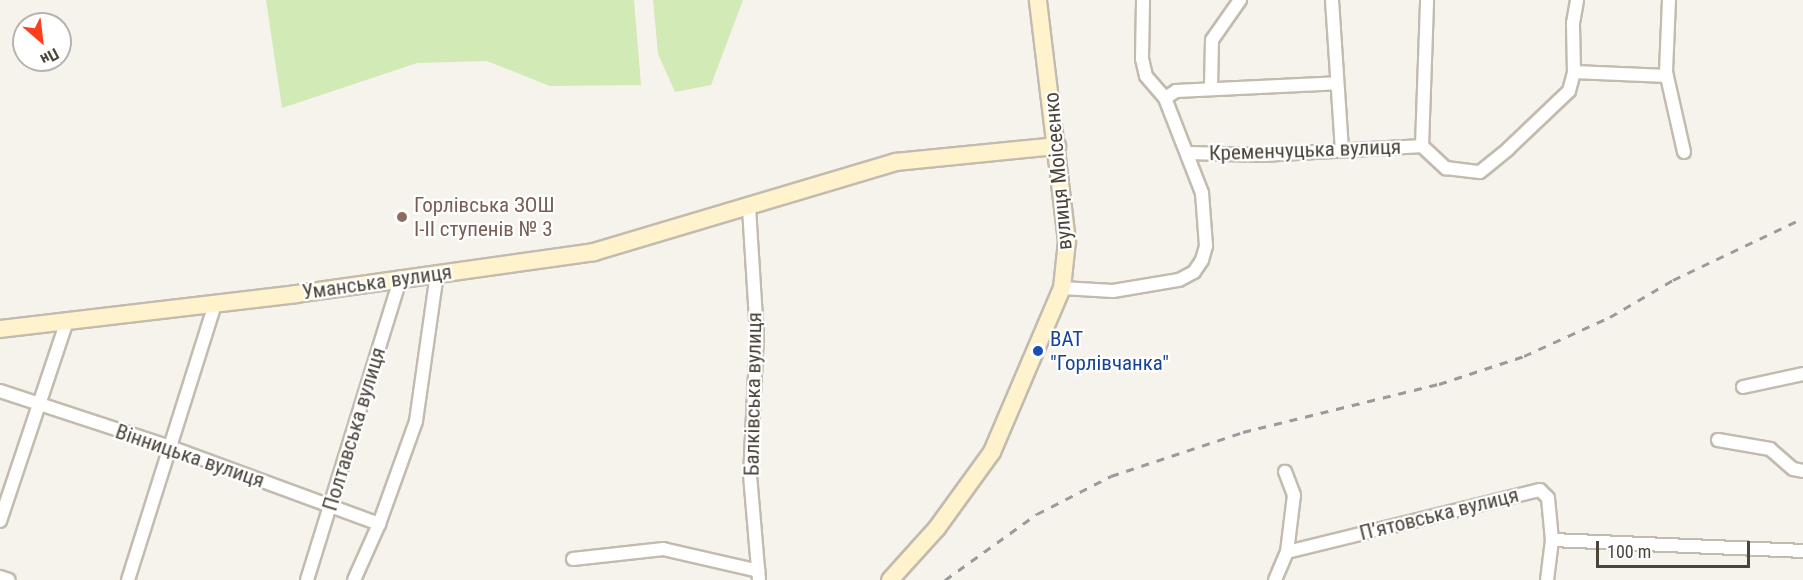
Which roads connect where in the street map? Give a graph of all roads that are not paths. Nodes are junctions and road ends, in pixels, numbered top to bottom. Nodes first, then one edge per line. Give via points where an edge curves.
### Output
1 (1038, 0) edge
2 (1143, 0) edge
3 (1239, 0) edge
4 (1332, 0) edge
5 (1427, 0) edge
6 (1577, 0) edge
7 (1669, 0) edge
8 (1574, 72) junction
9 (1667, 76) junction
10 (1337, 83) junction
11 (1211, 88) junction
12 (1165, 98) junction
13 (1057, 146) junction
14 (1422, 146) junction
15 (1342, 149) junction
16 (1684, 152) dead end
17 (1188, 153) junction
18 (749, 208) junction
19 (438, 273) junction
20 (401, 277) junction
21 (1062, 288) junction
22 (215, 304) junction
23 (66, 324) junction
24 (0, 329) edge
25 (1803, 374) edge
26 (1743, 387) dead end
27 (0, 391) edge
28 (38, 404) junction
29 (1718, 440) dead end
30 (170, 447) junction
31 (1803, 471) edge
32 (1285, 472) dead end
33 (331, 507) junction
34 (0, 521) edge
35 (380, 524) junction
36 (1552, 540) junction
37 (1803, 551) edge
38 (1287, 552) junction
39 (573, 559) dead end
40 (759, 575) edge
41 (0, 577) edge
42 (9, 580) edge
43 (128, 580) edge
44 (307, 580) edge
45 (354, 580) edge
46 (890, 580) edge
47 (1275, 580) edge
48 (1547, 580) edge

1 - 13 street, вулиця Моісеєнко
2 - 12 street via 1142,59 1146,76
3 - 11 street via 1212,40
4 - 10 street
5 - 14 street
6 - 8 street via 1573,23
7 - 9 street
8 - 9 street
8 - 14 street via 1569,91 1480,172 1446,168
9 - 16 street
10 - 11 street
10 - 15 street
11 - 12 street via 1171,92
12 - 17 street
13 - 18 street, Уманська вулиця via 896,162
13 - 21 street, вулиця Моісеєнко via 1067,241
14 - 15 street, Кременчуцька вулиця
15 - 17 street, Кременчуцька вулиця via 1263,155
17 - 21 street via 1202,193 1206,226 1206,246 1194,272 1179,280 1113,291
18 - 19 street, Уманська вулиця via 594,252
18 - 40 street, Балківська вулиця via 757,334 750,475
19 - 20 street, Уманська вулиця
19 - 35 street via 416,421
20 - 22 street, Уманська вулиця
20 - 33 street, Полтавська вулиця
21 - 46 street, вулиця Моісеєнко via 992,452 944,519
22 - 23 street, Уманська вулиця
22 - 30 street
23 - 24 street, Уманська вулиця
23 - 28 street
25 - 26 street
27 - 28 street, Вінницька вулиця
28 - 30 street, Вінницька вулиця
28 - 34 street
29 - 31 street via 1770,449 1792,469
30 - 33 street, Вінницька вулиця
30 - 43 street
32 - 38 street via 1294,495
33 - 35 street, Вінницька вулиця
33 - 44 street, Полтавська вулиця
35 - 45 street
36 - 37 street
36 - 38 street, П’ятовська вулиця via 1548,498 1540,490
36 - 48 street
38 - 47 street
39 - 40 street via 663,549
41 - 42 street

